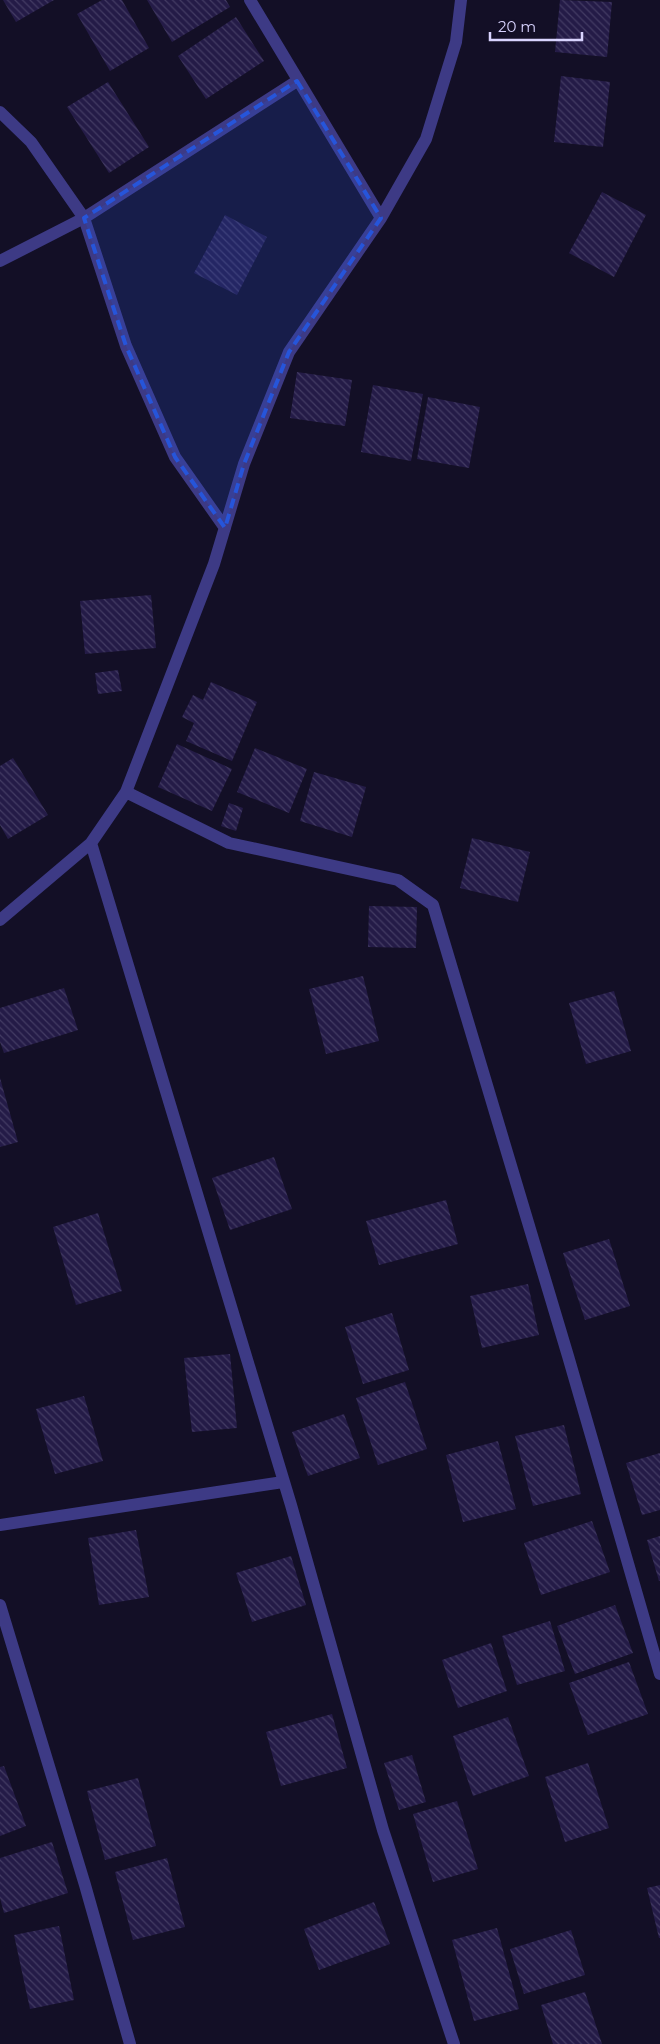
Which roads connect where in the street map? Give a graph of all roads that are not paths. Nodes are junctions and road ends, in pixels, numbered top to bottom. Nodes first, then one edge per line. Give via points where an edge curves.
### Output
1 (250, 0) edge
2 (461, 0) edge
3 (298, 81) junction
4 (0, 112) edge
5 (84, 218) junction
6 (381, 218) junction
7 (0, 261) edge
8 (225, 528) junction
9 (126, 792) junction
10 (91, 843) junction
11 (0, 920) edge
12 (283, 1482) junction
13 (0, 1525) edge
14 (0, 1605) edge
15 (660, 1674) edge
16 (130, 2044) edge
17 (454, 2044) edge

1 - 3 street
2 - 6 street via 456,42 426,139
3 - 5 street
3 - 6 street
4 - 5 street via 31,142
5 - 7 street
5 - 8 street via 126,346 176,458
6 - 8 street via 289,352 244,464
8 - 9 street
9 - 10 street
9 - 15 street via 228,843 398,880 433,905
10 - 11 street
10 - 12 street
12 - 13 street
12 - 17 street via 383,1830
14 - 16 street

